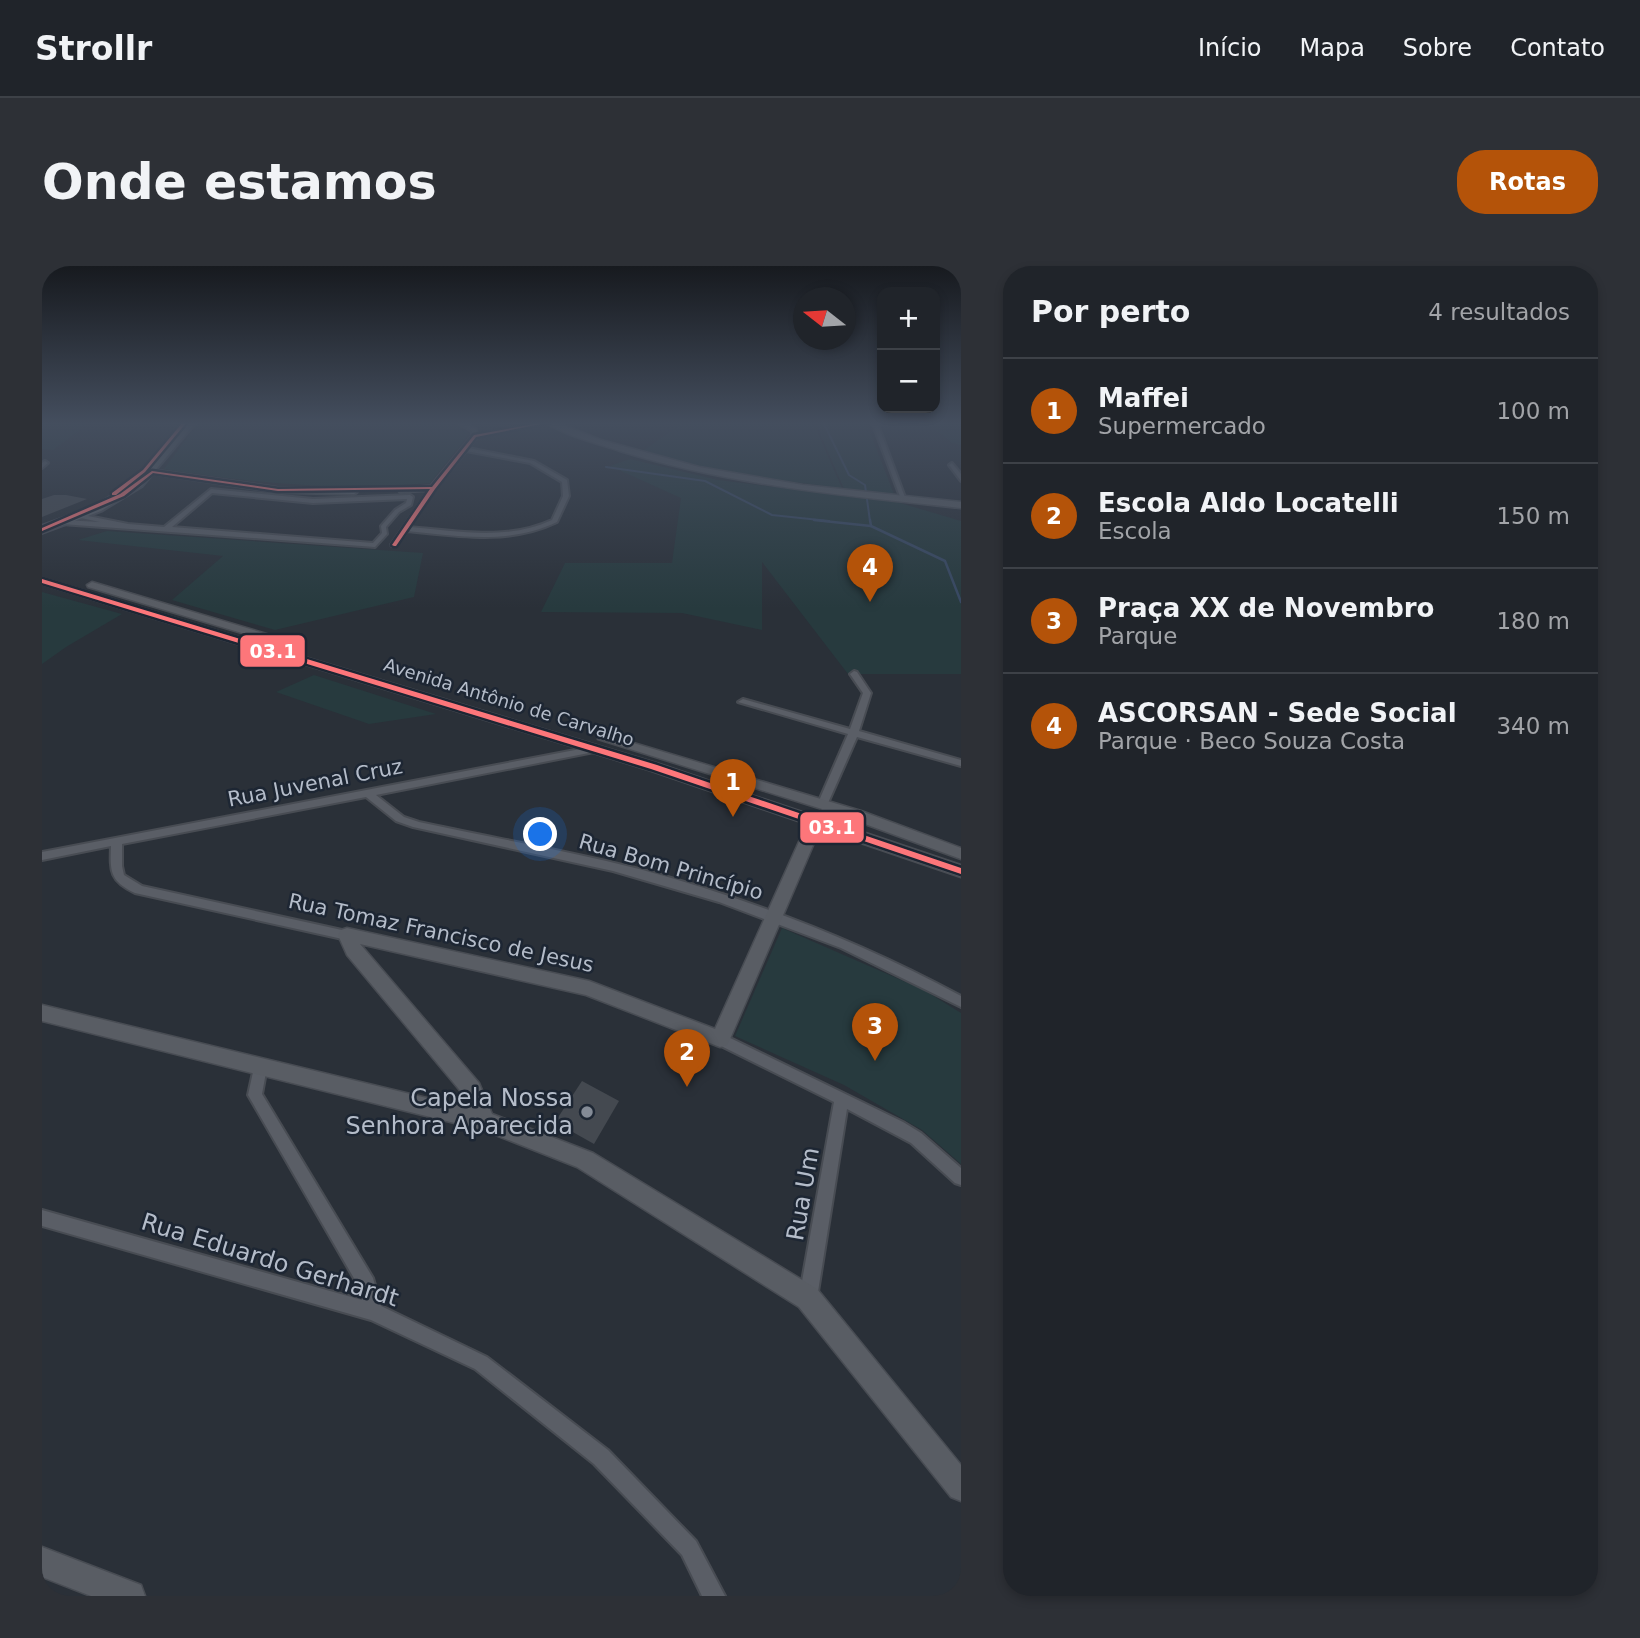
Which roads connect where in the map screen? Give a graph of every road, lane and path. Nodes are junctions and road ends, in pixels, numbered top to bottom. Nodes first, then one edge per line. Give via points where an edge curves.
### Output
1 (130, 484) edge
2 (136, 484) edge
3 (233, 484) edge
4 (436, 484) edge
5 (567, 484) edge
6 (792, 484) edge
7 (898, 484) edge
8 (433, 488) junction
9 (310, 491) junction
10 (320, 492) junction
11 (904, 499) junction
12 (302, 501) junction
13 (313, 501) junction
14 (957, 505) edge
15 (81, 520) junction
16 (42, 524) edge
17 (128, 526) junction
18 (166, 529) junction
19 (405, 529) junction
20 (42, 530) edge
21 (394, 545) dead end
22 (42, 571) edge
23 (42, 581) edge
24 (165, 605) junction
25 (142, 612) junction
26 (155, 616) junction
27 (854, 674) dead end
28 (743, 702) dead end
29 (854, 732) junction
30 (596, 749) junction
31 (961, 763) edge
32 (366, 792) junction
33 (820, 812) junction
34 (117, 841) junction
35 (961, 853) edge
36 (42, 856) edge
37 (961, 871) edge
38 (772, 916) junction
39 (347, 935) junction
40 (961, 1002) edge
41 (42, 1013) edge
42 (720, 1039) junction
43 (260, 1067) junction
44 (842, 1098) junction
45 (484, 1121) junction
46 (961, 1178) edge
47 (42, 1218) edge
48 (808, 1298) junction
49 (373, 1312) junction
50 (961, 1487) edge
51 (42, 1562) edge
52 (130, 1596) edge
53 (714, 1596) edge

1 - 16 main road
2 - 15 main road
3 - 9 street
4 - 8 street
5 - 19 street via 555,522 536,530 508,535
6 - 11 main road
7 - 11 street
8 - 10 street
8 - 19 street
9 - 10 street
9 - 12 street
10 - 13 street
11 - 14 main road
12 - 13 street
12 - 18 street via 211,491
13 - 18 street via 410,497 409,504 383,527 385,533 375,545
15 - 17 street
15 - 17 street
15 - 20 main road
17 - 18 street
19 - 21 street
22 - 24 main road, Avenida Antônio de Carvalho
23 - 25 main road, Avenida Antônio de Carvalho
24 - 25 main road
24 - 26 main road
24 - 33 main road, Avenida Antônio de Carvalho
25 - 26 main road, Avenida Antônio de Carvalho
26 - 30 main road, Avenida Antônio de Carvalho
27 - 29 street via 867,693
28 - 29 street
29 - 31 street
29 - 33 street
30 - 32 street, Rua Juvenal Cruz
30 - 33 main road, Avenida Antônio de Carvalho via 781,808
32 - 34 street, Rua Juvenal Cruz
32 - 38 street, Rua Bom Princípio via 400,819 417,825 639,874
33 - 35 main road, Avenida Antônio de Carvalho via 853,813
33 - 37 main road, Avenida Antônio de Carvalho
33 - 38 main road
34 - 36 street, Rua Juvenal Cruz
34 - 39 street, Rua Tomaz Francisco de Jesus via 116,874 139,890
38 - 40 street, Rua Bom Princípio
38 - 42 main road
39 - 42 main road, Rua Tomaz Francisco de Jesus via 589,988
39 - 45 main road via 353,950 472,1089
41 - 43 main road
42 - 44 street, Rua Tomaz Francisco de Jesus
43 - 45 main road
43 - 49 street via 255,1095 367,1284
44 - 46 street, Rua Tomaz Francisco de Jesus via 916,1138
44 - 48 street, Rua Um
45 - 48 main road via 585,1160
47 - 49 street, Rua Eduardo Gerhardt
48 - 50 main road
49 - 53 street, Rua Eduardo Gerhardt via 481,1363 601,1457 689,1548
51 - 52 main road

